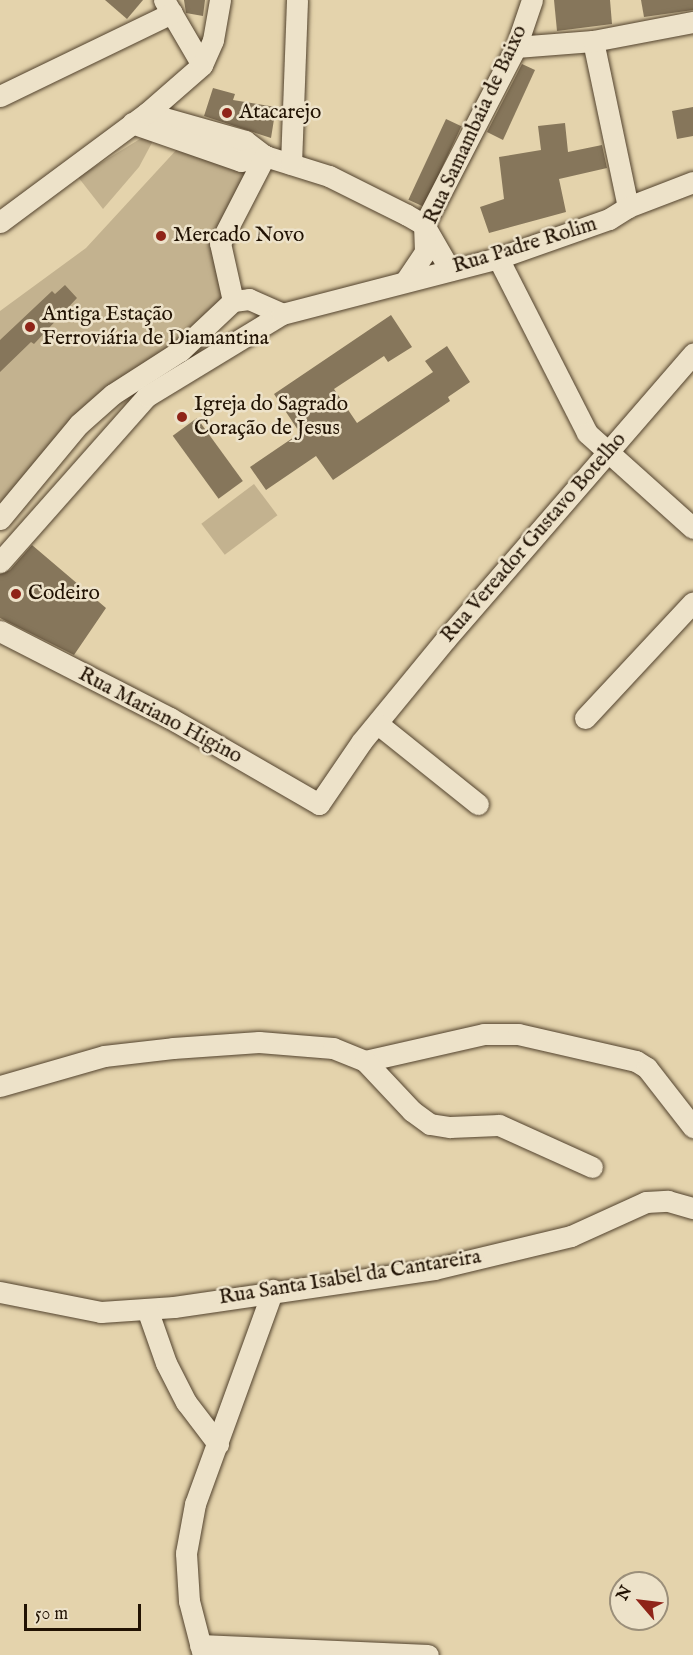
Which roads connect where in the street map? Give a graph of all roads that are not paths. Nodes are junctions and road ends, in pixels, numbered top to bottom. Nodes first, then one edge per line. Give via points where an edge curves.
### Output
1 (220, 0) edge
2 (297, 0) edge
3 (532, 0) edge
4 (168, 7) edge
5 (693, 22) edge
6 (593, 41) junction
7 (516, 47) junction
8 (202, 65) junction
9 (0, 96) edge
10 (140, 118) junction
11 (265, 156) junction
12 (291, 164) junction
13 (693, 182) edge
14 (628, 207) junction
15 (0, 222) edge
16 (424, 225) junction
17 (498, 258) junction
18 (450, 270) junction
19 (406, 280) junction
20 (230, 304) junction
21 (282, 314) junction
22 (246, 335) junction
23 (693, 354) edge
24 (607, 455) junction
25 (0, 519) edge
26 (693, 528) edge
27 (0, 562) edge
28 (693, 602) edge
29 (0, 631) edge
30 (585, 718) dead end
31 (378, 724) junction
32 (319, 804) joint
33 (478, 804) dead end
34 (365, 1061) junction
35 (0, 1086) edge
36 (693, 1127) edge
37 (592, 1167) dead end
38 (693, 1206) edge
39 (273, 1290) junction
40 (0, 1292) edge
41 (147, 1309) junction
42 (218, 1444) junction
43 (202, 1650) edge
44 (428, 1655) edge

1 - 8 street via 213,40
2 - 12 street
3 - 7 street, Rua Samambaia de Baixo
4 - 8 street
4 - 9 street
5 - 6 street
6 - 7 street
6 - 14 street
7 - 16 street, Rua Samambaia de Baixo
8 - 10 street
10 - 11 street via 245,141
10 - 15 street
11 - 12 street
11 - 20 street via 220,243
12 - 16 street via 329,176
13 - 14 street, Rua Padre Rolim
14 - 17 street, Rua Padre Rolim via 609,219
16 - 18 street
16 - 19 street, Rua Samambaia de Baixo via 425,252
17 - 18 street, Rua Padre Rolim
17 - 24 street via 587,433
18 - 19 street, Rua Padre Rolim
19 - 21 street, Rua Padre Rolim
20 - 21 street via 249,299
20 - 22 street via 231,324
20 - 25 street via 180,351 113,394 79,424
21 - 22 street, Rua Padre Rolim
22 - 27 street, Rua Padre Rolim via 147,396
23 - 24 street, Rua Vereador Gustavo Botelho
24 - 26 street
24 - 31 street, Rua Vereador Gustavo Botelho via 445,640
28 - 30 street
29 - 32 street, Rua Mariano Higino via 170,718
31 - 32 street, Rua Vereador Gustavo Botelho
31 - 33 street
34 - 35 street via 333,1048 259,1042 104,1056
34 - 36 street via 484,1035 518,1034 636,1060 647,1068
34 - 37 street via 412,1112 430,1124 499,1125
38 - 39 street, Rua Santa Isabel da Cantareira via 646,1202 571,1236 434,1269
39 - 41 street, Rua Santa Isabel da Cantareira
39 - 42 street
40 - 41 street, Rua Santa Isabel da Cantareira via 81,1310
41 - 42 street via 166,1363 186,1402
42 - 43 street via 195,1504 186,1553 189,1601
43 - 44 street

